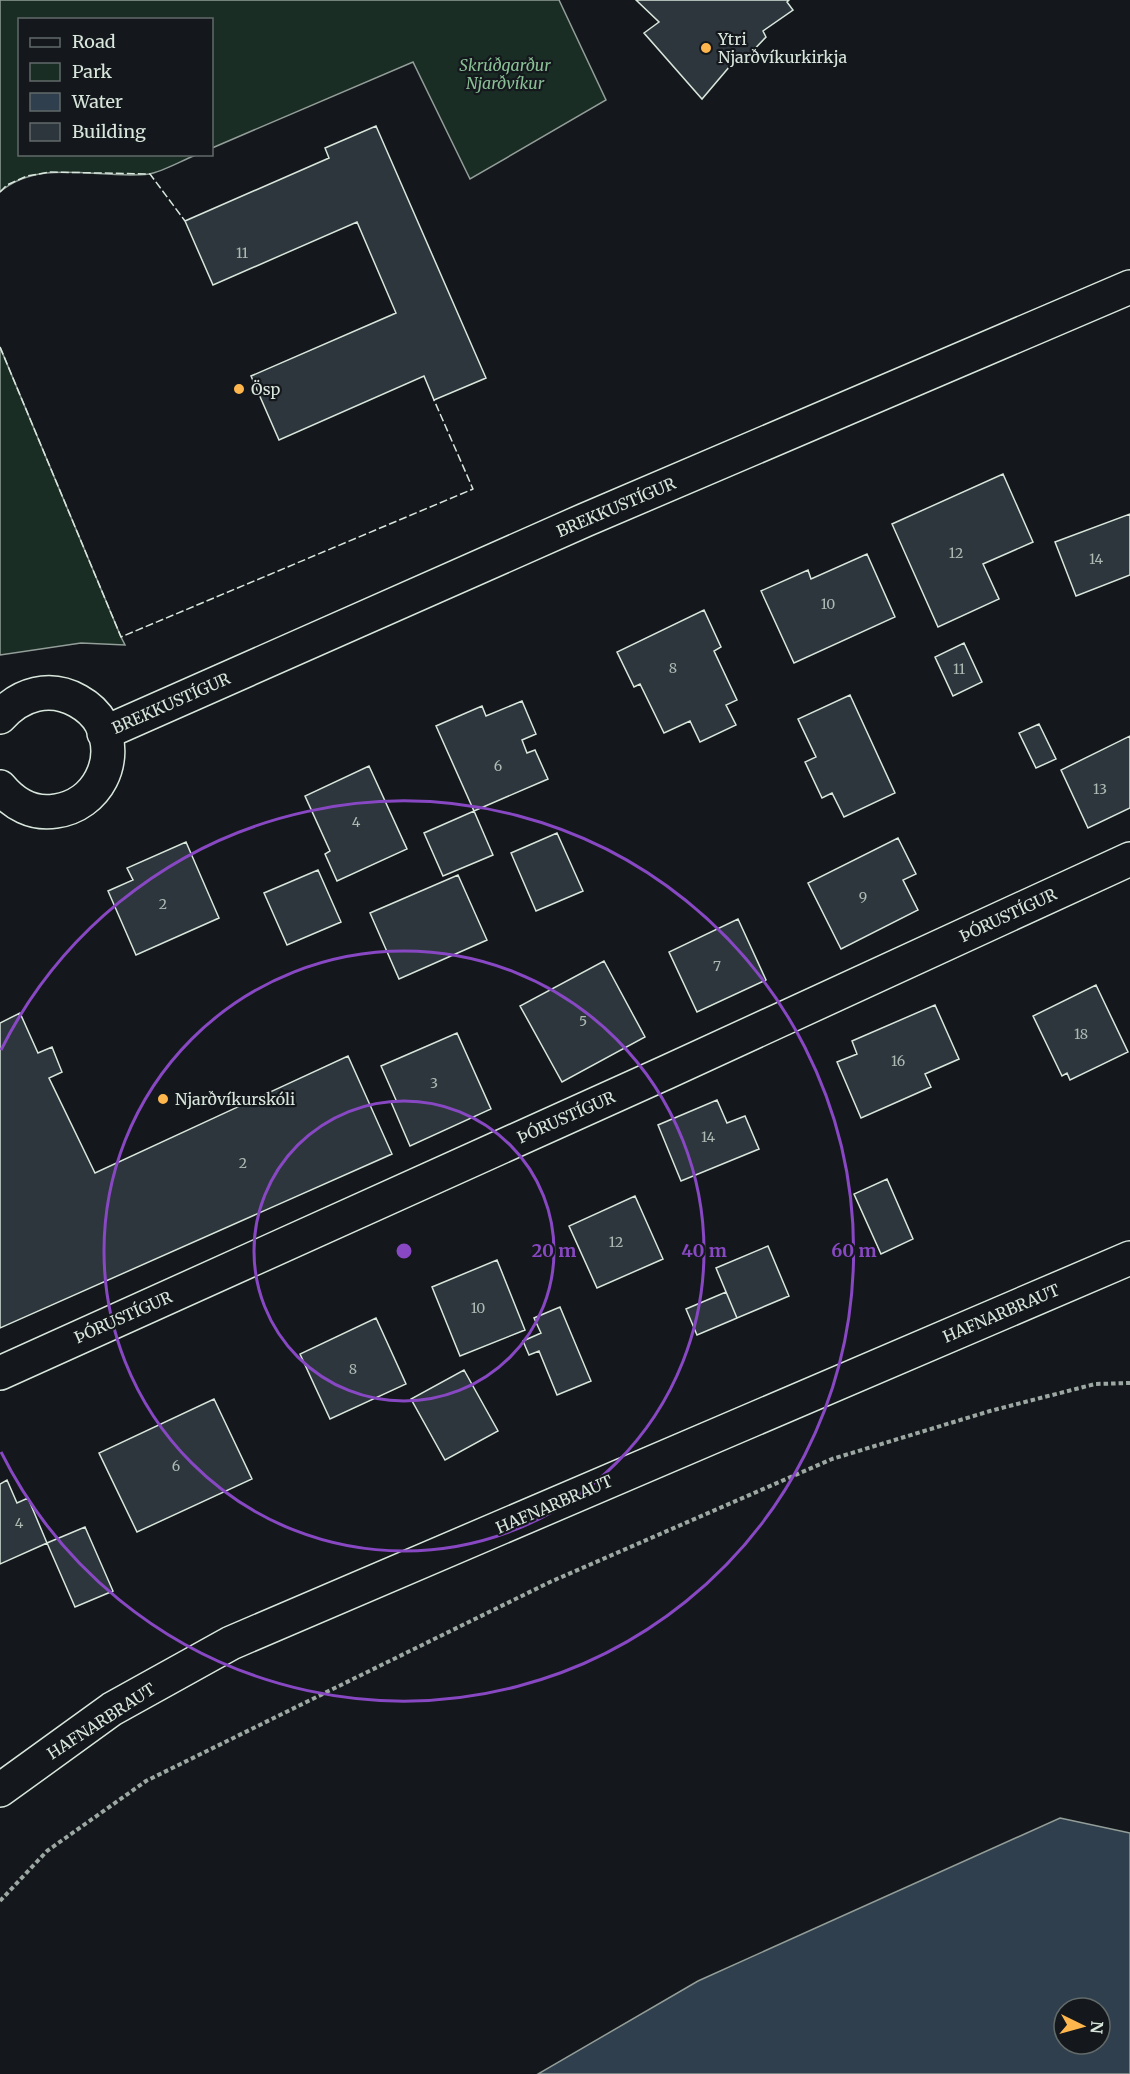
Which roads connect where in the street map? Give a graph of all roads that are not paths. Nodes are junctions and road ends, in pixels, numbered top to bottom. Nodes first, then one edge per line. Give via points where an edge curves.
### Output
1 (1130, 287) edge
2 (0, 717) edge
3 (104, 733) junction
4 (0, 787) edge
5 (1130, 859) edge
6 (1130, 1258) edge
7 (0, 1373) edge
8 (0, 1790) edge

1 - 3 street, BREKKUSTÍGUR via 585,520
2 - 3 street, BREKKUSTÍGUR via 28,696 49,692 69,696 87,706
3 - 4 street, BREKKUSTÍGUR via 107,763 100,783 86,799 69,809 48,813 27,809
5 - 7 street, ÞÓRUSTÍGUR
6 - 8 street, HAFNARBRAUT via 231,1643 112,1709

